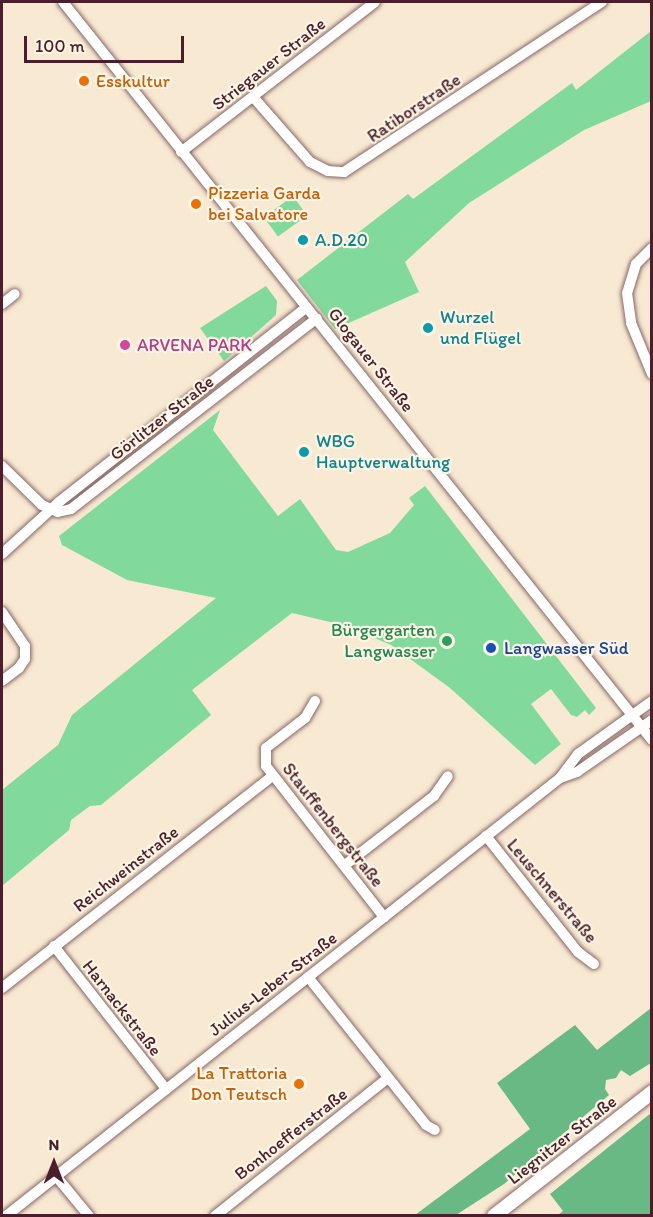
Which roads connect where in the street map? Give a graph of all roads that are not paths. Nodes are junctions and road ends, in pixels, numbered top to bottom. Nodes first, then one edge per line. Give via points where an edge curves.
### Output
1 (63, 2) edge
2 (375, 2) edge
3 (602, 2) edge
4 (254, 98) junction
5 (182, 152) junction
6 (651, 248) edge
7 (15, 294) dead end
8 (2, 304) edge
9 (307, 307) junction
10 (317, 318) junction
11 (651, 374) edge
12 (2, 466) edge
13 (52, 511) junction
14 (2, 554) edge
15 (2, 612) edge
16 (2, 681) edge
17 (315, 701) dead end
18 (651, 701) edge
19 (631, 715) junction
20 (651, 720) edge
21 (641, 727) junction
22 (651, 740) edge
23 (272, 776) junction
24 (448, 776) dead end
25 (560, 778) junction
26 (486, 836) junction
27 (345, 866) junction
28 (384, 917) junction
29 (54, 946) junction
30 (594, 964) dead end
31 (308, 977) junction
32 (2, 988) edge
33 (388, 1078) junction
34 (166, 1089) junction
35 (651, 1092) edge
36 (435, 1130) dead end
37 (56, 1176) junction
38 (6, 1215) edge
39 (89, 1215) edge
40 (215, 1215) edge
41 (494, 1215) edge

1 - 5 street, Glogauer Straße
2 - 4 street, Striegauer Straße
3 - 4 street, Ratiborstraße via 344,172 328,171 310,162
4 - 5 street, Striegauer Straße
5 - 9 street, Glogauer Straße
6 - 11 street via 636,264 627,293 631,323
7 - 8 street
9 - 10 street, Glogauer Straße
9 - 13 street, Görlitzer Straße
10 - 13 street, Görlitzer Straße via 77,505
10 - 19 street, Glogauer Straße
12 - 13 street
13 - 14 street, Görlitzer Straße
15 - 16 street via 25,646 25,659
17 - 23 street, Stauffenbergstraße via 305,718 266,748 263,757
18 - 19 street, Julius-Leber-Straße
19 - 21 street, Glogauer Straße
19 - 25 street, Julius-Leber-Straße via 578,754
20 - 21 street, Julius-Leber-Straße
21 - 22 street, Glogauer Straße
21 - 25 street, Julius-Leber-Straße via 577,772
23 - 27 street, Stauffenbergstraße
23 - 29 street, Reichweinstraße
24 - 27 street via 434,796
25 - 26 street, Julius-Leber-Straße
26 - 28 street, Julius-Leber-Straße
26 - 30 street, Leuschnerstraße via 578,952
27 - 28 street, Stauffenbergstraße
28 - 31 street, Julius-Leber-Straße
29 - 32 street, Reichweinstraße
29 - 34 street, Harnackstraße
31 - 33 street
31 - 34 street, Julius-Leber-Straße
33 - 36 street via 426,1125
33 - 40 street, Bonhoefferstraße
34 - 37 street, Julius-Leber-Straße
35 - 41 main road, Liegnitzer Straße
37 - 38 street, Julius-Leber-Straße
37 - 39 street

